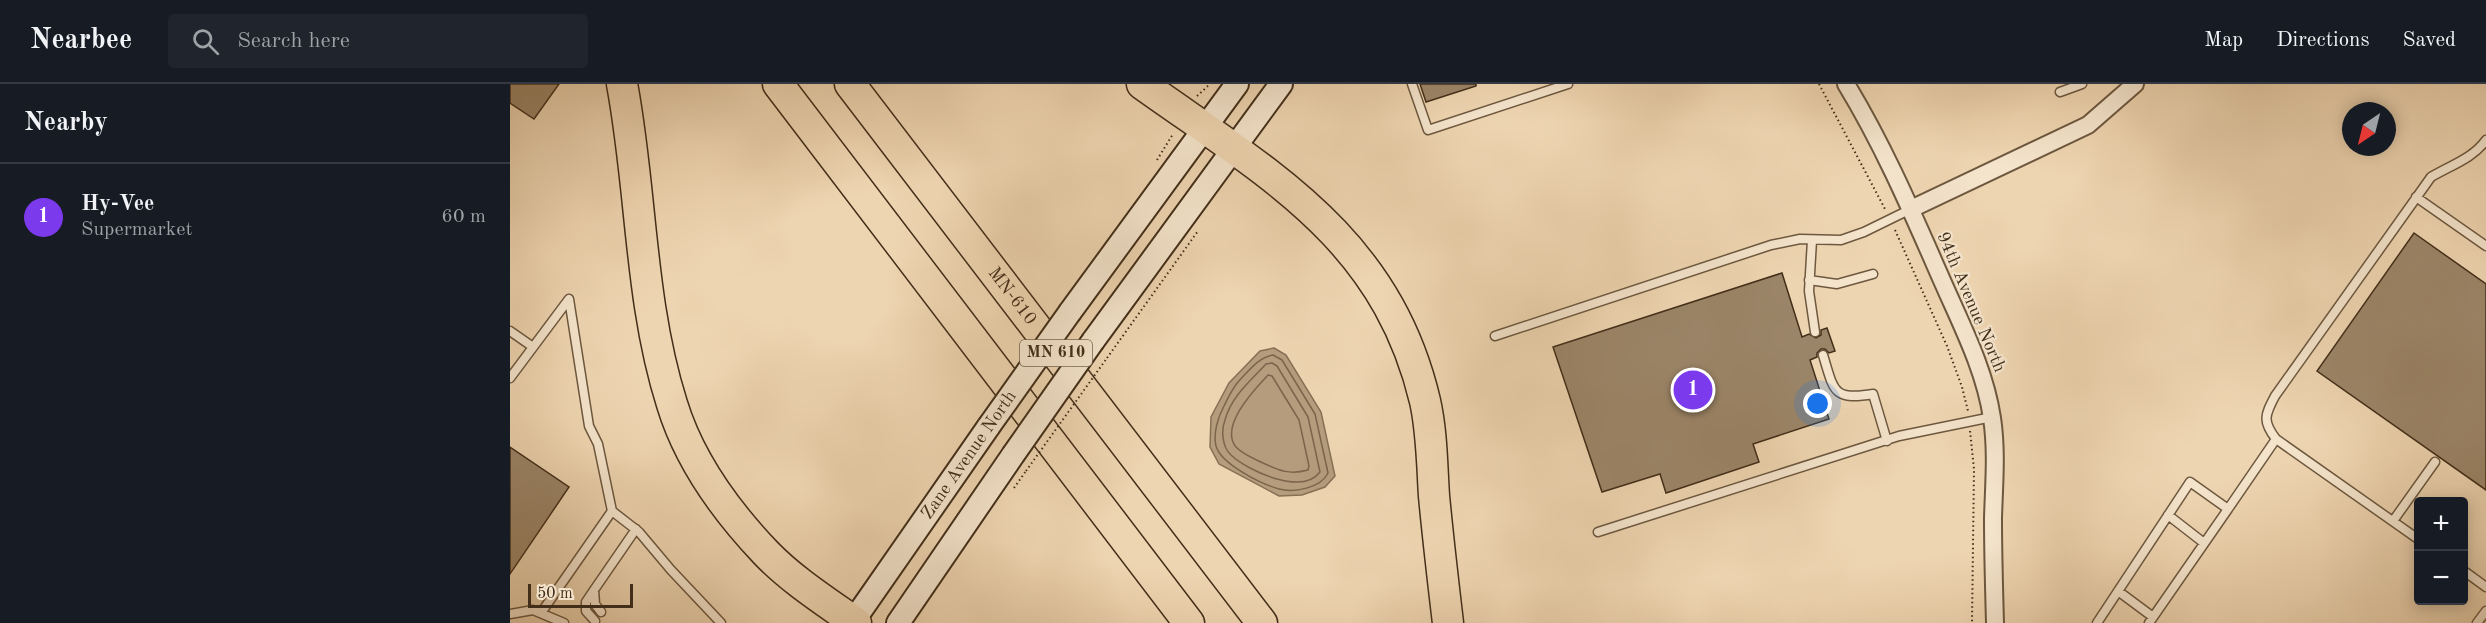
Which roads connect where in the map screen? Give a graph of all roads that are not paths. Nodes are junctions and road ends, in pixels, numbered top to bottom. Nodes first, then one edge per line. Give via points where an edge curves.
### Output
1 (622, 84) edge
2 (777, 84) edge
3 (850, 84) edge
4 (1142, 84) edge
5 (1237, 84) edge
6 (1281, 84) edge
7 (1412, 84) edge
8 (1568, 84) edge
9 (1846, 84) edge
10 (2082, 84) edge
11 (2135, 84) edge
12 (1545, 88) edge
13 (2060, 92) dead end
14 (1205, 129) junction
15 (2486, 140) edge
16 (1234, 149) junction
17 (2416, 197) junction
18 (1911, 209) junction
19 (1812, 240) junction
20 (2486, 246) edge
21 (1874, 274) dead end
22 (1809, 280) junction
23 (510, 331) edge
24 (1815, 332) dead end
25 (1495, 336) dead end
26 (532, 347) junction
27 (1823, 355) dead end
28 (510, 378) edge
29 (1992, 417) junction
30 (2276, 439) junction
31 (1887, 441) junction
32 (2435, 462) dead end
33 (2228, 509) junction
34 (612, 511) junction
35 (2168, 515) junction
36 (2393, 521) junction
37 (636, 530) junction
38 (1598, 532) dead end
39 (2414, 536) edge
40 (2204, 543) junction
41 (2468, 574) edge
42 (2486, 586) edge
43 (594, 590) junction
44 (2118, 591) junction
45 (2486, 611) edge
46 (601, 612) dead end
47 (541, 613) junction
48 (510, 614) edge
49 (2151, 620) edge
50 (595, 621) dead end
51 (854, 622) edge
52 (564, 623) edge
53 (720, 623) edge
54 (898, 623) edge
55 (1189, 623) edge
56 (1262, 623) edge
57 (1448, 623) edge
58 (1995, 623) edge
59 (2097, 623) edge
60 (2477, 623) edge

1 - 51 highway via 654,326 680,425 713,488 747,532 782,567
2 - 55 highway, MN 610
3 - 56 highway, MN-610 / MN 610
4 - 14 highway
5 - 14 main road, Zane Avenue North
6 - 16 main road, Zane Avenue North
7 - 12 lane via 1428,130
8 - 12 lane
9 - 18 street, 94th Avenue North
10 - 13 lane
11 - 18 street via 2088,125
14 - 16 highway
14 - 51 main road, Zane Avenue North, bridge via 1070,312
15 - 17 lane via 2467,159 2431,177
16 - 54 main road, Zane Avenue North, bridge via 1020,463
16 - 57 highway via 1328,224 1376,284 1400,328 1425,403
17 - 20 lane
17 - 30 lane via 2275,396 2266,413 2266,427
18 - 19 lane via 1841,240
18 - 29 street, 94th Avenue North via 1974,353
19 - 22 lane
19 - 25 lane via 1771,245
21 - 22 lane via 1837,284
22 - 24 lane
23 - 26 lane
26 - 28 lane
26 - 34 lane via 568,299 590,426 598,444
27 - 31 lane via 1832,383 1845,397 1873,394
29 - 31 lane
29 - 58 street, 94th Avenue North
30 - 33 lane
30 - 36 lane
31 - 38 lane
32 - 36 lane
33 - 35 lane via 2190,482
33 - 40 lane
34 - 37 lane
34 - 47 lane
35 - 40 lane
35 - 44 lane
36 - 39 lane
37 - 43 lane
37 - 53 lane
40 - 49 lane
41 - 42 lane
43 - 46 lane via 595,604
43 - 50 lane via 586,602 586,611
44 - 49 lane
44 - 59 lane
45 - 60 lane
47 - 48 lane via 533,610
47 - 52 lane

